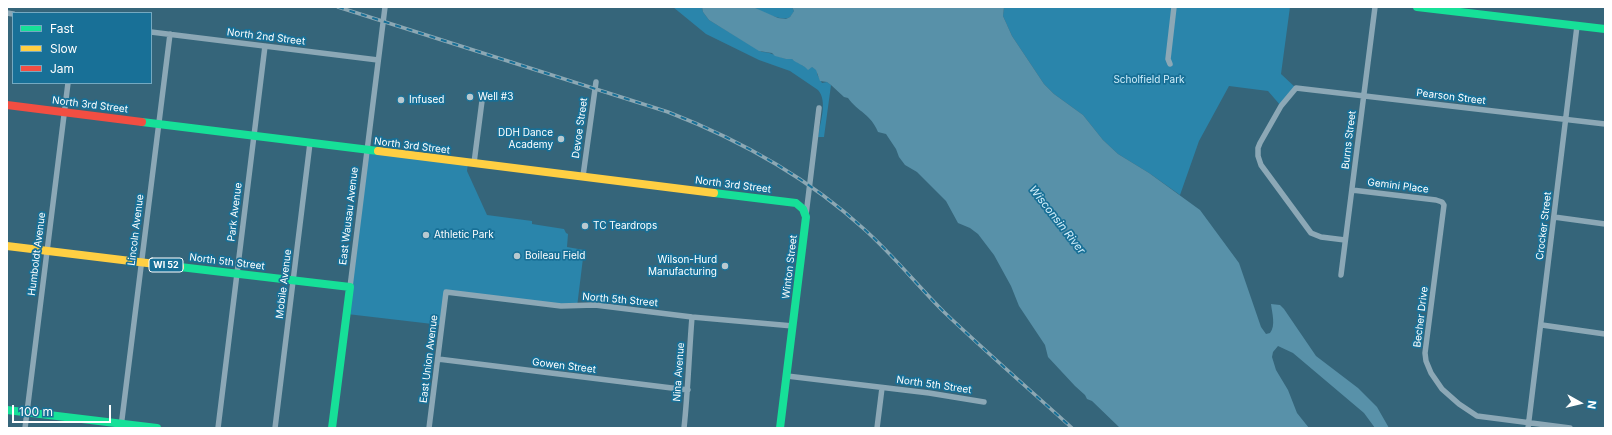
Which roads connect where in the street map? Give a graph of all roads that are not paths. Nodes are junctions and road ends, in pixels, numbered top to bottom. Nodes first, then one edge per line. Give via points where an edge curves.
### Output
1 (385, 7) edge
2 (1174, 7) edge
3 (1375, 7) edge
4 (1417, 7) edge
5 (1577, 26) junction
6 (1605, 29) edge
7 (152, 32) edge
8 (170, 34) junction
9 (265, 46) junction
10 (378, 60) junction
11 (1170, 64) dead end
12 (596, 82) dead end
13 (68, 84) edge
14 (1364, 96) junction
15 (482, 101) dead end
16 (7, 105) edge
17 (819, 108) dead end
18 (64, 112) junction
19 (1566, 120) junction
20 (158, 124) junction
21 (1605, 124) edge
22 (254, 136) junction
23 (310, 143) junction
24 (367, 150) junction
25 (474, 163) junction
26 (583, 176) junction
27 (1352, 190) junction
28 (1442, 202) joint
29 (1554, 217) junction
30 (806, 218) junction
31 (1605, 224) edge
32 (1345, 240) junction
33 (7, 246) edge
34 (47, 250) junction
35 (141, 262) junction
36 (237, 274) junction
37 (1341, 275) dead end
38 (293, 281) junction
39 (325, 284) junction
40 (350, 287) junction
41 (446, 292) joint
42 (692, 317) junction
43 (1542, 325) junction
44 (793, 326) junction
45 (1605, 334) edge
46 (438, 360) junction
47 (339, 374) junction
48 (787, 376) junction
49 (882, 388) junction
50 (688, 390) junction
51 (984, 402) dead end
52 (7, 410) edge
53 (27, 412) junction
54 (1528, 425) edge
55 (121, 426) edge
56 (25, 428) edge
57 (157, 428) edge
58 (218, 428) edge
59 (275, 428) edge
60 (332, 428) edge
61 (429, 428) edge
62 (684, 428) edge
63 (780, 428) edge
64 (877, 428) edge
65 (1570, 428) edge

1 - 10 street, East Wausau Avenue
2 - 11 street via 1168,59
3 - 14 street, Burns Street
4 - 5 street
5 - 6 street
5 - 19 street, Crocker Street
7 - 8 street, North 2nd Street
8 - 9 street, North 2nd Street
8 - 20 street, Lincoln Avenue
9 - 10 street, North 2nd Street
9 - 22 street, Park Avenue
10 - 24 street, East Wausau Avenue
12 - 26 street, Devoe Street
13 - 18 street, Humboldt Avenue
14 - 19 street, Pearson Street
14 - 27 street, Burns Street
14 - 32 street, Pearson Street via 1296,88 1281,106 1258,148 1258,156 1264,170 1311,233
15 - 25 street
16 - 18 street, North 3rd Street
17 - 30 street, Winton Street
18 - 20 street, North 3rd Street
18 - 34 street, Humboldt Avenue
19 - 21 street, Pearson Street
19 - 29 street, Crocker Street
20 - 22 street, North 3rd Street
20 - 35 street, Lincoln Avenue
22 - 23 street, North 3rd Street
22 - 36 street, Park Avenue
23 - 24 street, North 3rd Street
23 - 38 street, Mobile Avenue
24 - 25 street, North 3rd Street
24 - 40 street, East Wausau Avenue
25 - 26 street, North 3rd Street
26 - 30 street, North 3rd Street via 793,202 801,206
27 - 28 street, Gemini Place
27 - 32 street, Burns Street
28 - 54 street, Becher Drive via 1444,205 1426,361 1431,373 1448,394 1469,412 1477,416
29 - 31 street
29 - 43 street, Crocker Street
30 - 44 street, Winton Street
32 - 37 street, Burns Street
33 - 34 street, North 5th Street / WI 52
34 - 35 street, North 5th Street / WI 52
34 - 53 street, Humboldt Avenue
35 - 36 street, North 5th Street / WI 52
35 - 55 street, Lincoln Avenue
36 - 38 street, North 5th Street / WI 52
36 - 58 street, Park Avenue
38 - 39 street, North 5th Street / WI 52
38 - 59 street, Mobile Avenue
39 - 40 street, North 5th Street / WI 52
39 - 47 street via 340,288 345,296
40 - 47 street, East Wausau Avenue
41 - 42 street, North 5th Street via 561,306 594,305
41 - 46 street, East Union Avenue
42 - 44 street, North 5th Street
42 - 50 street, Nina Avenue
43 - 45 street
43 - 54 street, Crocker Street
44 - 48 street, Winton Street
46 - 50 street, Gowen Street
46 - 61 street, East Union Avenue
47 - 60 street, East Wausau Avenue
48 - 49 street, North 5th Street
48 - 63 street, Winton Street
49 - 51 street, North 5th Street
49 - 64 street
50 - 62 street, Nina Avenue
52 - 53 street
53 - 55 street
53 - 56 street, Humboldt Avenue
54 - 65 street, Becher Drive
55 - 57 street

